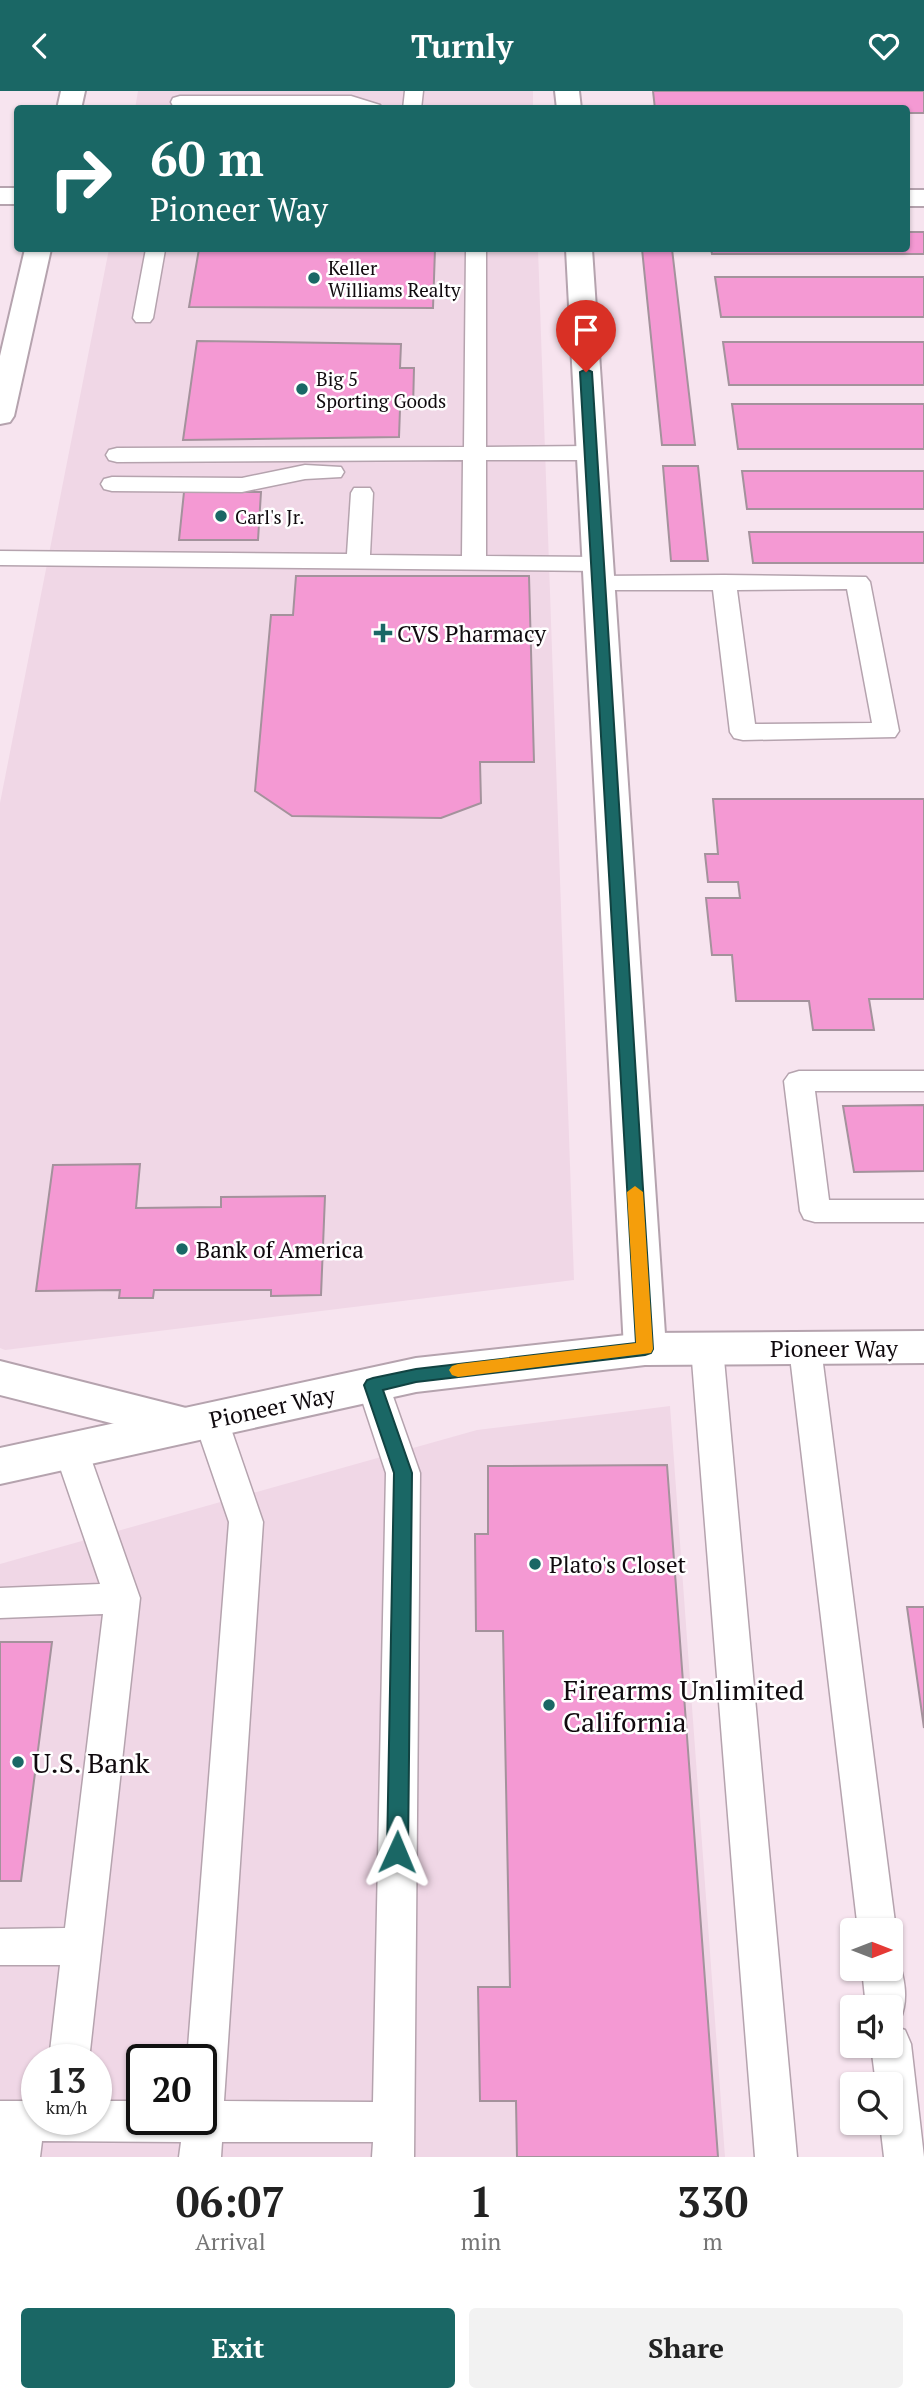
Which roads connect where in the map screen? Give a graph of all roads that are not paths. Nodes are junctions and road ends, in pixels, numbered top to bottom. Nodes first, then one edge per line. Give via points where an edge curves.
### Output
1 (180, 100) edge
2 (360, 105) edge
3 (37, 252) edge
4 (155, 252) edge
5 (476, 252) edge
6 (579, 252) edge
7 (143, 318) dead end
8 (0, 416) edge
9 (591, 453) junction
10 (117, 455) dead end
11 (474, 464) junction
12 (112, 484) dead end
13 (362, 493) dead end
14 (0, 558) edge
15 (358, 561) junction
16 (474, 563) junction
17 (598, 573) junction
18 (724, 582) junction
19 (924, 1081) edge
20 (924, 1211) edge
21 (924, 1347) edge
22 (707, 1348) junction
23 (805, 1348) junction
24 (645, 1349) junction
25 (0, 1378) edge
26 (373, 1385) junction
27 (199, 1422) junction
28 (71, 1450) junction
29 (0, 1466) edge
30 (122, 1598) junction
31 (0, 1602) edge
32 (876, 1918) edge
33 (82, 1946) junction
34 (0, 1947) edge
35 (71, 2044) edge
36 (893, 2058) edge
37 (112, 2134) edge
38 (202, 2140) edge
39 (393, 2140) edge
40 (776, 2157) edge
41 (905, 2157) edge

1 - 2 lane
3 - 8 street
4 - 7 lane
5 - 11 lane
6 - 9 street
9 - 11 lane
9 - 17 street
10 - 11 lane
11 - 12 lane via 305,472 242,485
11 - 16 lane
13 - 15 lane
14 - 15 lane
15 - 16 lane
16 - 17 lane
17 - 18 lane
17 - 24 street
18 - 18 lane via 858,582 886,731 743,732
19 - 20 lane via 799,1081 815,1211
21 - 23 street, Pioneer Way
22 - 23 street, Pioneer Way
22 - 24 street, Pioneer Way
22 - 40 lane
23 - 32 lane
24 - 26 street, Pioneer Way via 416,1375
25 - 27 street
26 - 27 street, Pioneer Way
26 - 39 lane via 403,1473
27 - 28 street, Pioneer Way
27 - 38 lane via 246,1522
28 - 29 street, Pioneer Way
28 - 30 lane
30 - 31 lane
30 - 33 lane
33 - 34 lane
33 - 35 lane
36 - 41 lane
37 - 38 lane
38 - 39 lane

